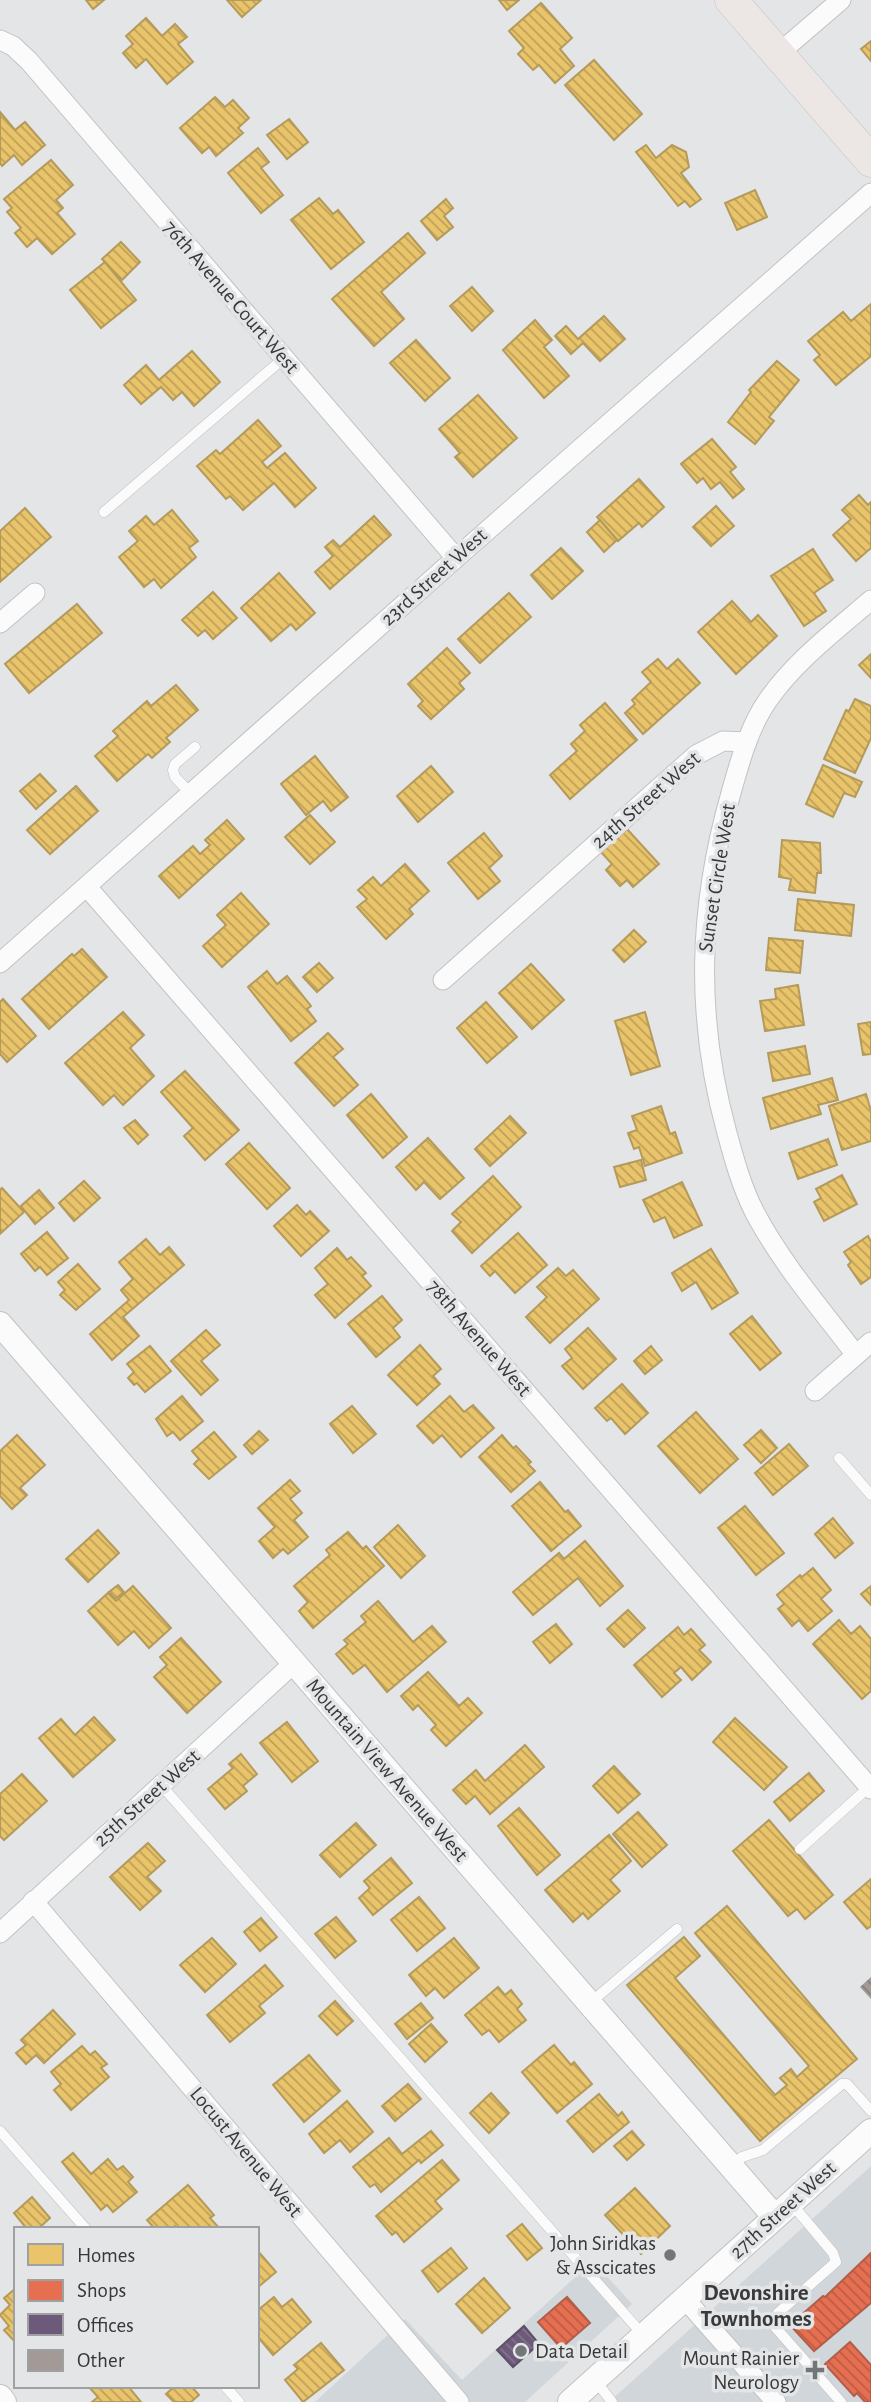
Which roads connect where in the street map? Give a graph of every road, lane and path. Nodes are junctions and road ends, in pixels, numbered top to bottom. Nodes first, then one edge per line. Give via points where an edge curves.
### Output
1 (731, 0) edge
2 (841, 0) edge
3 (1, 41) edge
4 (778, 54) junction
5 (871, 160) edge
6 (871, 194) edge
7 (284, 358) junction
8 (104, 512) dead end
9 (456, 558) junction
10 (35, 593) dead end
11 (871, 600) edge
12 (0, 623) edge
13 (747, 742) junction
14 (195, 747) dead end
15 (191, 794) junction
16 (87, 887) junction
17 (0, 963) edge
18 (443, 980) dead end
19 (0, 1324) edge
20 (864, 1349) edge
21 (815, 1391) dead end
22 (839, 1458) dead end
23 (871, 1495) edge
24 (294, 1663) junction
25 (161, 1785) junction
26 (870, 1788) edge
27 (800, 1849) dead end
28 (33, 1901) junction
29 (677, 1929) dead end
30 (0, 1933) edge
31 (590, 2003) junction
32 (871, 2111) edge
33 (0, 2131) edge
34 (871, 2131) edge
35 (732, 2166) junction
36 (783, 2210) junction
37 (84, 2227) edge
38 (685, 2299) junction
39 (643, 2336) junction
40 (595, 2380) junction
41 (227, 2388) edge
42 (0, 2397) edge
43 (4, 2402) edge
44 (239, 2402) edge
45 (460, 2402) edge
46 (570, 2402) edge
47 (612, 2402) edge
48 (775, 2402) edge
49 (841, 2402) edge

1 - 4 main road
2 - 4 street
3 - 7 street, 76th Avenue Court West via 29,61
4 - 5 main road
6 - 9 street, 23rd Street West
7 - 8 lane
7 - 9 street, 76th Avenue Court West
9 - 15 street, 23rd Street West
10 - 12 street
11 - 13 street via 783,680
13 - 18 street, 24th Street West via 723,741 695,755
13 - 20 street, Sunset Circle West via 722,828 707,921 704,997 710,1062 735,1160 755,1212 787,1265
14 - 15 lane via 173,770
15 - 16 street, 23rd Street West
16 - 17 street, 23rd Street West
16 - 26 street, 78th Avenue West
19 - 24 street, Mountain View Avenue West
20 - 21 street
22 - 23 lane
24 - 25 street, 25th Street West
24 - 31 street, Mountain View Avenue West
25 - 28 street, 25th Street West
25 - 39 lane
26 - 27 lane
28 - 30 street, 25th Street West
28 - 45 street, Locust Avenue West
29 - 31 lane
31 - 35 street, Mountain View Avenue West
32 - 35 lane via 842,2084 763,2150
33 - 37 lane
34 - 36 street, 27th Street West
35 - 36 street, Mountain View Avenue West
36 - 38 street, 27th Street West
36 - 49 lane via 833,2252 836,2262 778,2313 776,2328
38 - 39 street, 27th Street West
38 - 48 street
39 - 40 street, 27th Street West
40 - 46 street, 27th Street West
40 - 47 lane
41 - 44 lane
42 - 43 street

